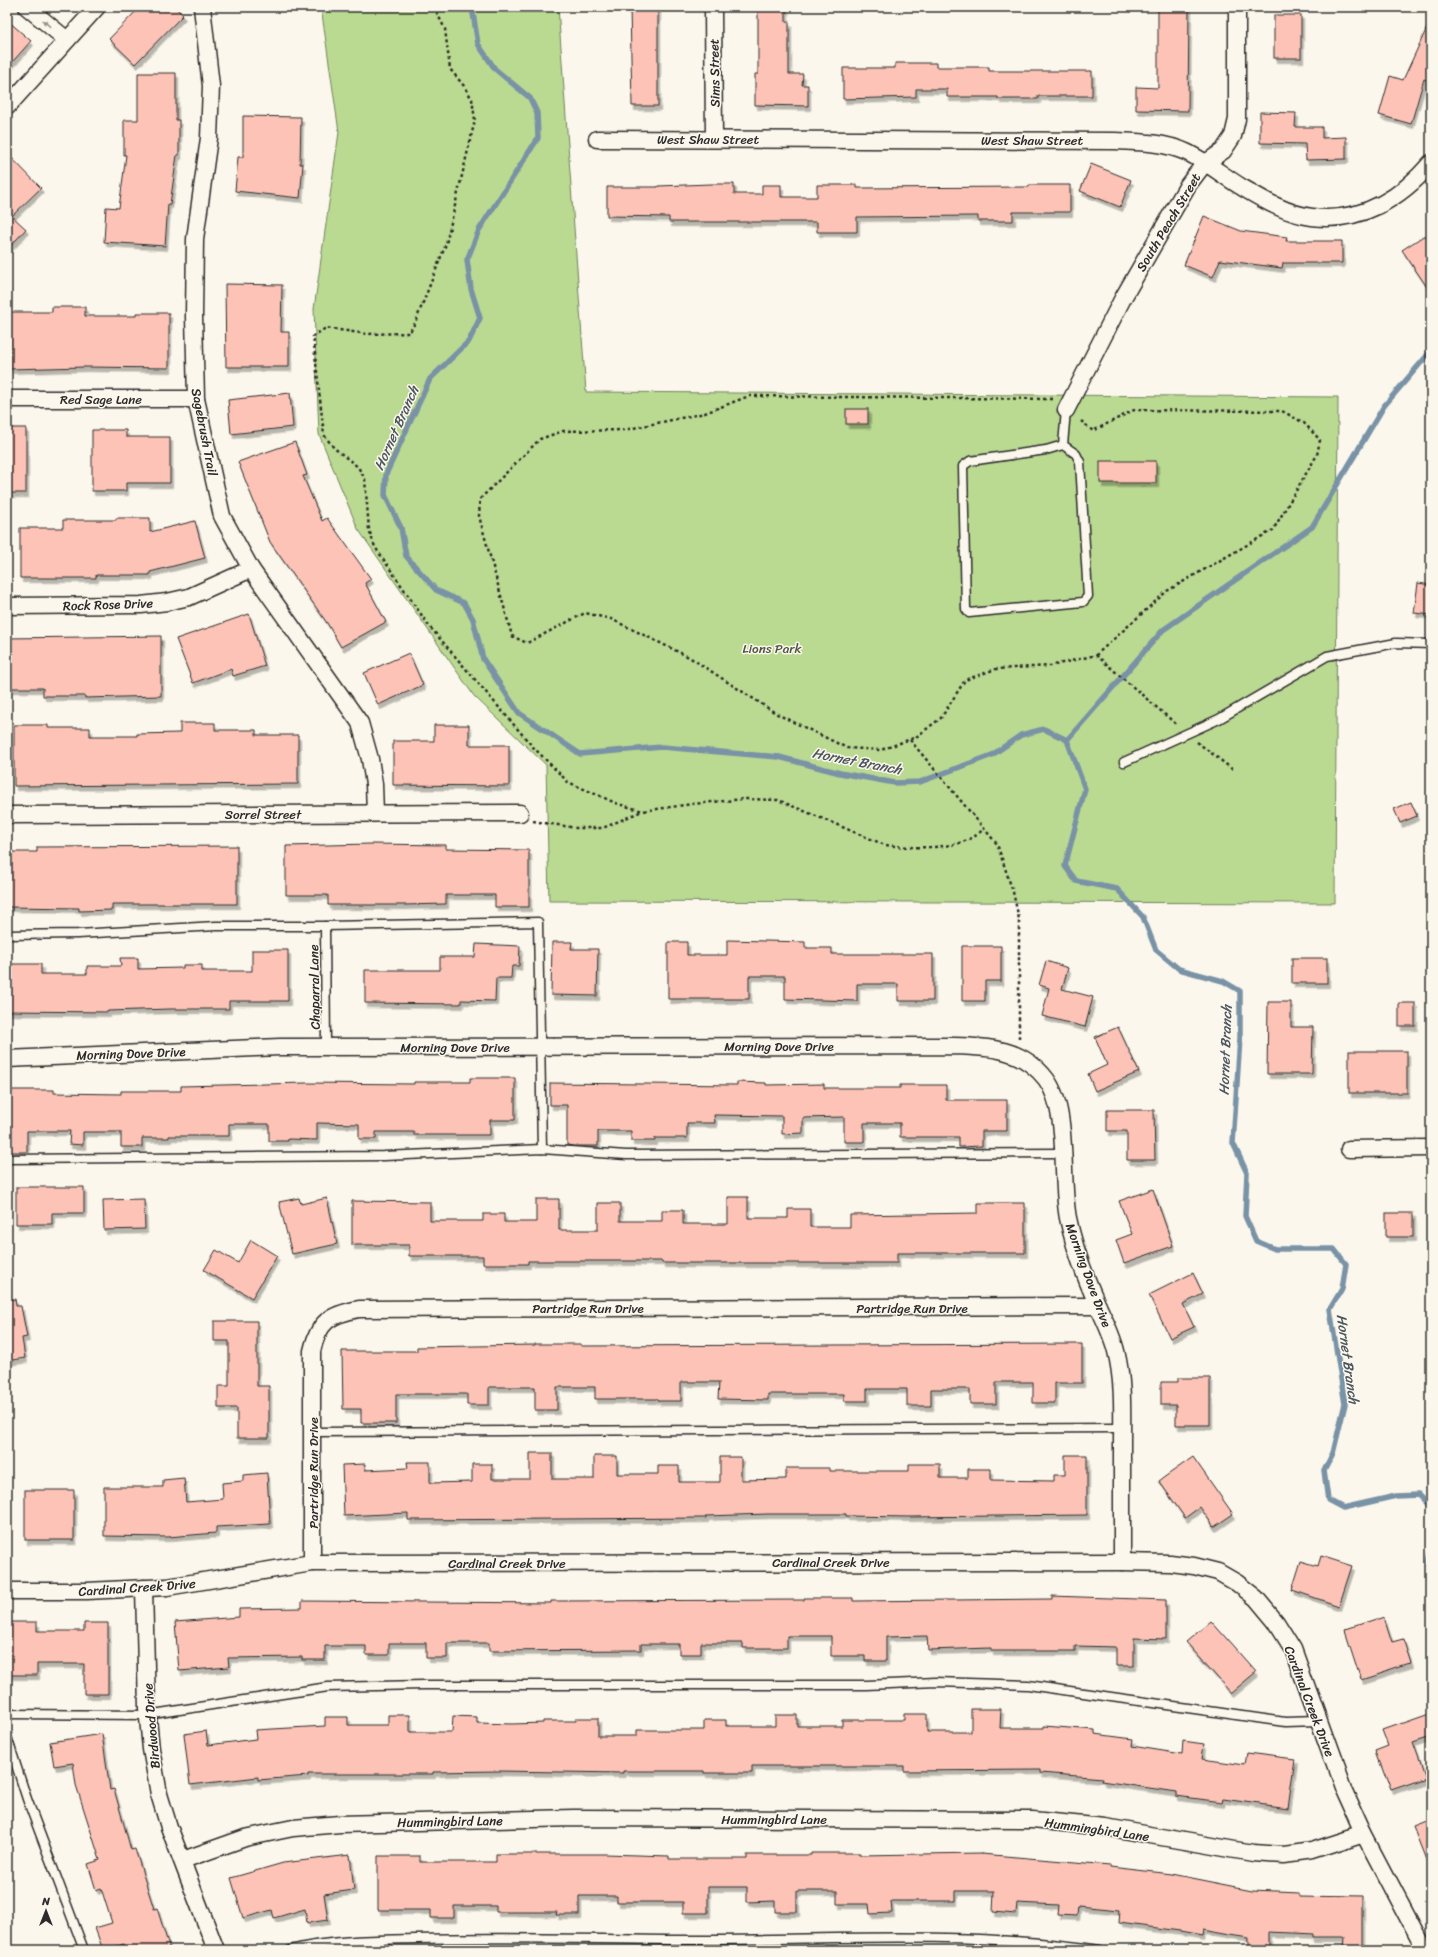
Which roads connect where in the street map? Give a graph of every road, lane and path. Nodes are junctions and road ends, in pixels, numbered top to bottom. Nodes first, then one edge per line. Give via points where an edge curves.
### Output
1 (27, 7) edge
2 (97, 7) edge
3 (202, 7) edge
4 (434, 7) edge
5 (713, 7) edge
6 (1237, 7) edge
7 (67, 40) junction
8 (7, 107) edge
9 (597, 139) dead end
10 (714, 139) junction
11 (1431, 162) edge
12 (1204, 164) junction
13 (7, 399) edge
14 (1053, 399) dead end
15 (196, 400) junction
16 (1066, 410) joint
17 (1081, 421) dead end
18 (1063, 445) junction
19 (251, 569) junction
20 (7, 606) edge
21 (1431, 644) edge
22 (1096, 655) junction
23 (1132, 685) dead end
24 (910, 740) junction
25 (1124, 762) dead end
26 (643, 811) junction
27 (375, 813) junction
28 (517, 813) joint
29 (7, 815) edge
30 (984, 828) junction
31 (325, 926) junction
32 (7, 935) edge
33 (326, 1047) junction
34 (539, 1047) junction
35 (1019, 1056) junction
36 (7, 1059) edge
37 (1349, 1148) dead end
38 (1431, 1148) edge
39 (542, 1149) junction
40 (1062, 1153) junction
41 (7, 1158) edge
42 (1098, 1306) junction
43 (1122, 1428) junction
44 (312, 1432) junction
45 (1122, 1562) junction
46 (312, 1563) junction
47 (144, 1588) junction
48 (7, 1591) edge
49 (7, 1714) edge
50 (148, 1715) junction
51 (1318, 1721) junction
52 (7, 1737) edge
53 (1364, 1834) junction
54 (183, 1860) junction
55 (84, 1950) edge
56 (216, 1950) edge
57 (290, 1950) edge
58 (1100, 1950) edge
59 (1425, 1950) edge

7 -> 1 street
2 - 7 street
3 - 15 street, Sagebrush Trail via 211,86 209,138 195,239
4 - 26 path via 445,29 450,69 472,99 475,120 446,244 409,332 367,334 326,328 313,336 324,435 334,448 358,467 365,480 369,530 375,547 444,644 533,747 568,782 618,804
5 - 10 street, Sims Street
6 - 12 street, South Peach Street via 1237,119 1233,136 1223,151
7 - 8 street
9 - 10 street, West Shaw Street
10 - 12 street, West Shaw Street via 1114,141 1168,145 1187,152
11 - 12 street, West Shaw Street via 1402,192 1384,204 1362,213 1339,217 1312,217 1289,211 1266,201
12 - 16 street, South Peach Street via 1188,185 1123,298
13 - 15 street, Red Sage Lane
14 - 24 path via 748,396 704,413 624,430 563,431 540,439 480,499 479,516 512,636 527,643 585,613 611,619 689,658 777,714 847,748 881,750
15 - 19 street, Sagebrush Trail via 222,516
16 - 18 lane
17 - 22 path via 1093,430 1134,410 1282,411 1304,423 1320,440 1317,456 1273,530 1167,592
18 - 18 lane via 1046,450 970,461 963,466 966,609 969,613 1083,602 1088,596 1080,462 1076,454
19 - 20 street, Rock Rose Drive via 189,597 141,606
19 - 27 street, Sagebrush Trail via 360,723 370,759
21 - 25 lane via 1396,643 1327,656 1219,719
22 - 23 path
22 - 24 path via 1050,666 996,669 965,680 941,718
24 - 30 path
26 - 28 path via 603,828 576,828 517,820
26 - 30 path via 745,799 778,800 885,845 900,846 938,847 977,836
27 - 28 street, Sorrel Street
27 - 29 street, Sorrel Street
30 - 35 path via 997,844 1019,918
31 - 32 lane via 216,926 78,934
31 - 33 lane, Chaparral Lane
31 - 34 lane via 538,922
33 - 34 street, Morning Dove Drive
33 - 36 street, Morning Dove Drive
34 - 35 street, Morning Dove Drive via 954,1046 988,1047
34 - 39 lane
35 - 40 street, Morning Dove Drive via 1047,1080 1055,1097 1060,1119
37 - 38 street
39 - 40 lane via 626,1155
39 - 41 lane via 384,1156
40 - 42 street, Morning Dove Drive via 1068,1218
42 - 43 street, Morning Dove Drive via 1108,1326 1121,1375
42 - 44 street, Partridge Run Drive via 358,1309 340,1313 326,1321 316,1334 312,1351
43 - 44 lane
43 - 45 street, Morning Dove Drive
44 - 46 street, Partridge Run Drive
45 - 46 street, Cardinal Creek Drive
45 - 51 street, Cardinal Creek Drive via 1194,1566 1218,1572 1256,1598 1276,1622 1293,1649
46 - 47 street, Cardinal Creek Drive via 201,1582
47 - 48 street, Cardinal Creek Drive via 87,1592
47 - 50 street, Birdwood Drive
49 - 50 lane
50 - 51 lane via 328,1687 866,1685 936,1682 1028,1685 1285,1722
50 - 54 street, Birdwood Drive via 150,1749 159,1794
51 - 53 street, Cardinal Creek Drive
52 - 55 lane
53 - 54 street, Hummingbird Lane via 1312,1851 1283,1855 1252,1853 1105,1827 1032,1820 566,1819 340,1824 293,1828 244,1838
53 - 59 street, Cardinal Creek Drive
54 - 56 street, Birdwood Drive
57 - 58 lane via 314,1944 447,1938 670,1940 864,1937 1009,1939

